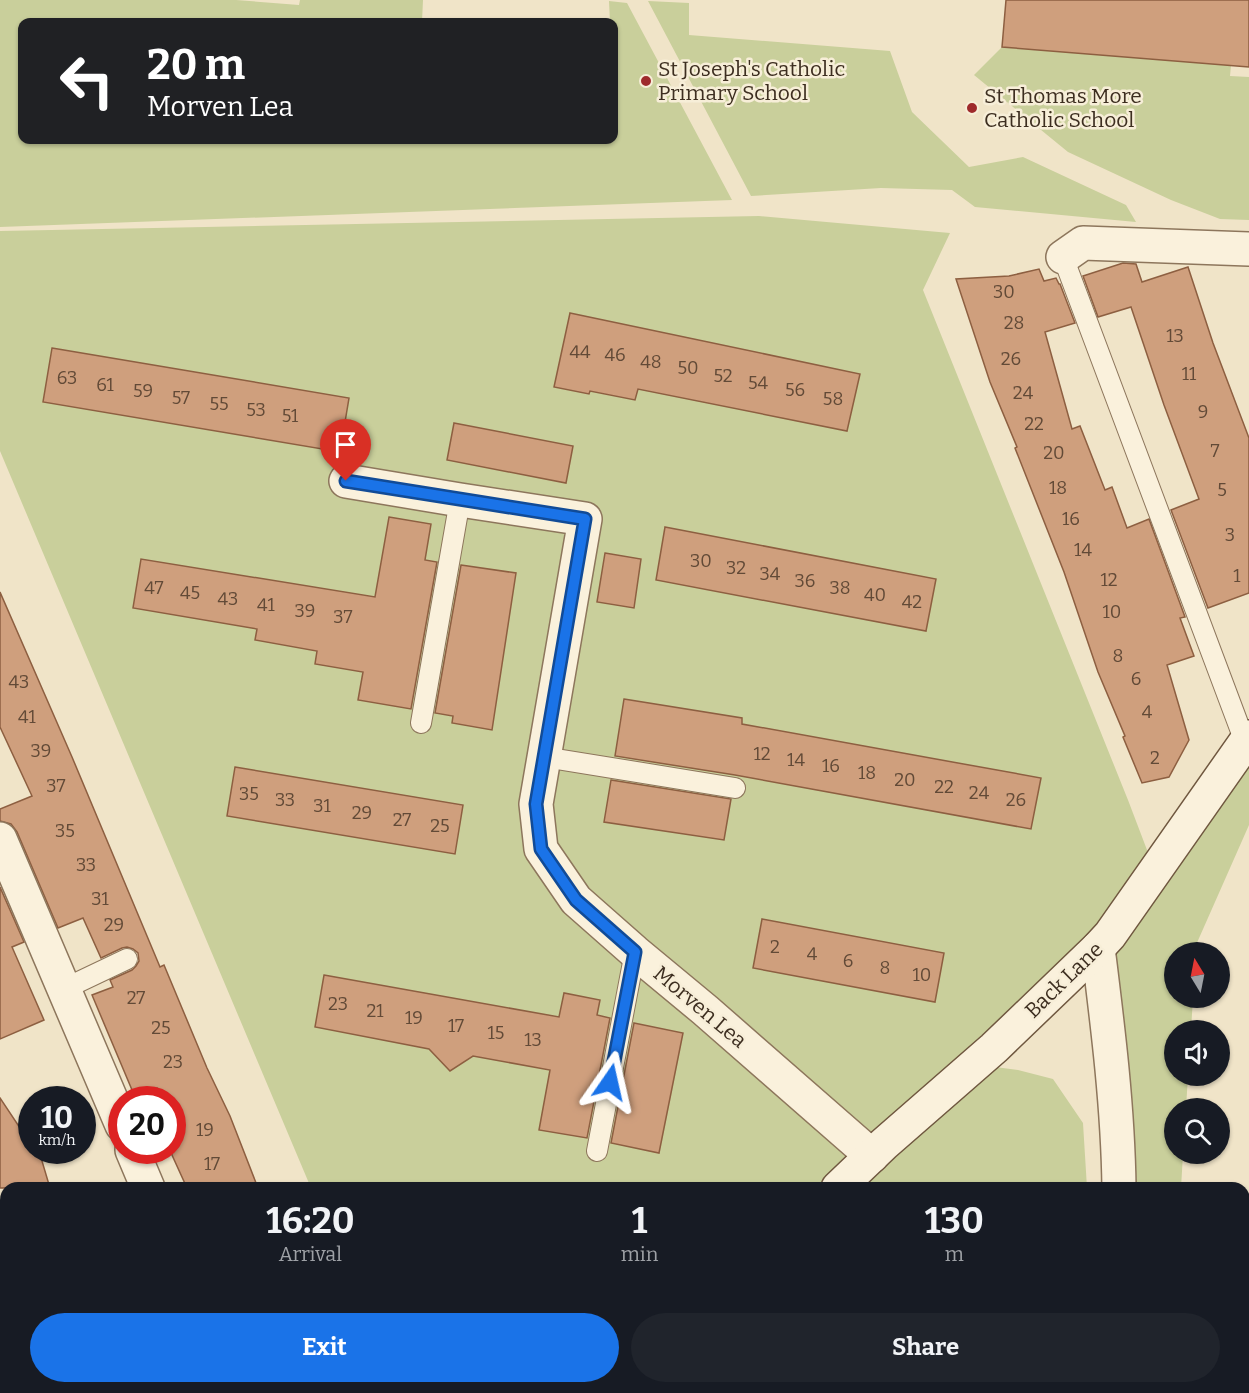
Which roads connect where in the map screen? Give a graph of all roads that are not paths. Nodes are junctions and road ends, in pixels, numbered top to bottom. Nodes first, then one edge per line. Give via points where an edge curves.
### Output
1 (1249, 249) edge
2 (1063, 257) joint
3 (346, 481) dead end
4 (460, 500) junction
5 (421, 723) dead end
6 (1247, 739) edge
7 (544, 757) junction
8 (735, 788) dead end
9 (0, 839) edge
10 (1098, 948) junction
11 (635, 952) junction
12 (127, 959) dead end
13 (64, 989) junction
14 (108, 1092) edge
15 (597, 1150) dead end
16 (872, 1156) junction
17 (138, 1164) edge
18 (145, 1182) edge
19 (844, 1182) edge
20 (1119, 1182) edge

1 - 2 street via 1083,243
2 - 6 lane
3 - 4 street, Morven Lea
4 - 5 lane
4 - 7 street, Morven Lea via 585,519
6 - 10 street, Back Lane
7 - 8 lane
7 - 11 street, Morven Lea via 536,804 541,849 576,900
9 - 13 street
10 - 16 street, Back Lane via 994,1048
10 - 20 street
11 - 15 lane
11 - 16 street, Morven Lea
12 - 13 lane
13 - 14 street
16 - 19 street, Back Lane
17 - 18 street

